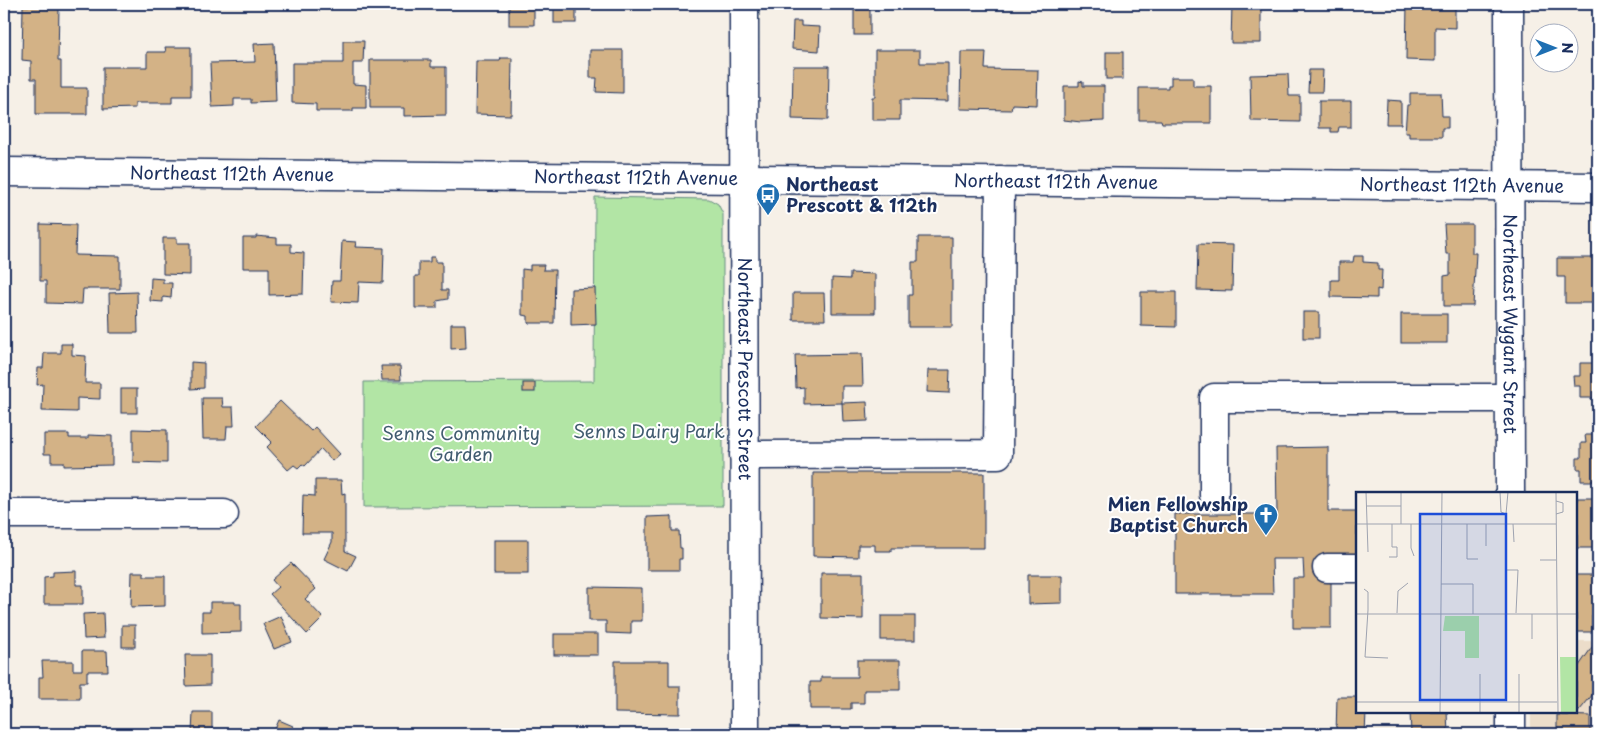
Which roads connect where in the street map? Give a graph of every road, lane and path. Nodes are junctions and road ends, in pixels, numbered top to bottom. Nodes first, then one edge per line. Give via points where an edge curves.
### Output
1 (744, 4) edge
2 (1509, 4) edge
3 (4, 172) edge
4 (743, 179) junction
5 (1000, 181) junction
6 (1508, 187) junction
7 (1598, 187) edge
8 (1509, 398) junction
9 (744, 455) junction
10 (1510, 492) edge
11 (1214, 495) dead end
12 (4, 514) edge
13 (224, 514) dead end
14 (1327, 568) dead end
15 (1356, 568) edge
16 (1511, 713) edge
17 (745, 734) edge
18 (1511, 734) edge

1 - 4 street, Northeast Prescott Street
2 - 6 street, Northeast Wygant Street
3 - 4 street, Northeast 112th Avenue
4 - 5 street, Northeast 112th Avenue
4 - 9 street, Northeast Prescott Street
5 - 6 street, Northeast 112th Avenue
5 - 9 street via 998,454
6 - 7 street, Northeast 112th Avenue
6 - 8 street, Northeast Wygant Street
8 - 10 street, Northeast Wygant Street
8 - 11 street via 1214,398
9 - 17 street, Northeast Prescott Street
12 - 13 street
14 - 15 street
16 - 18 street

